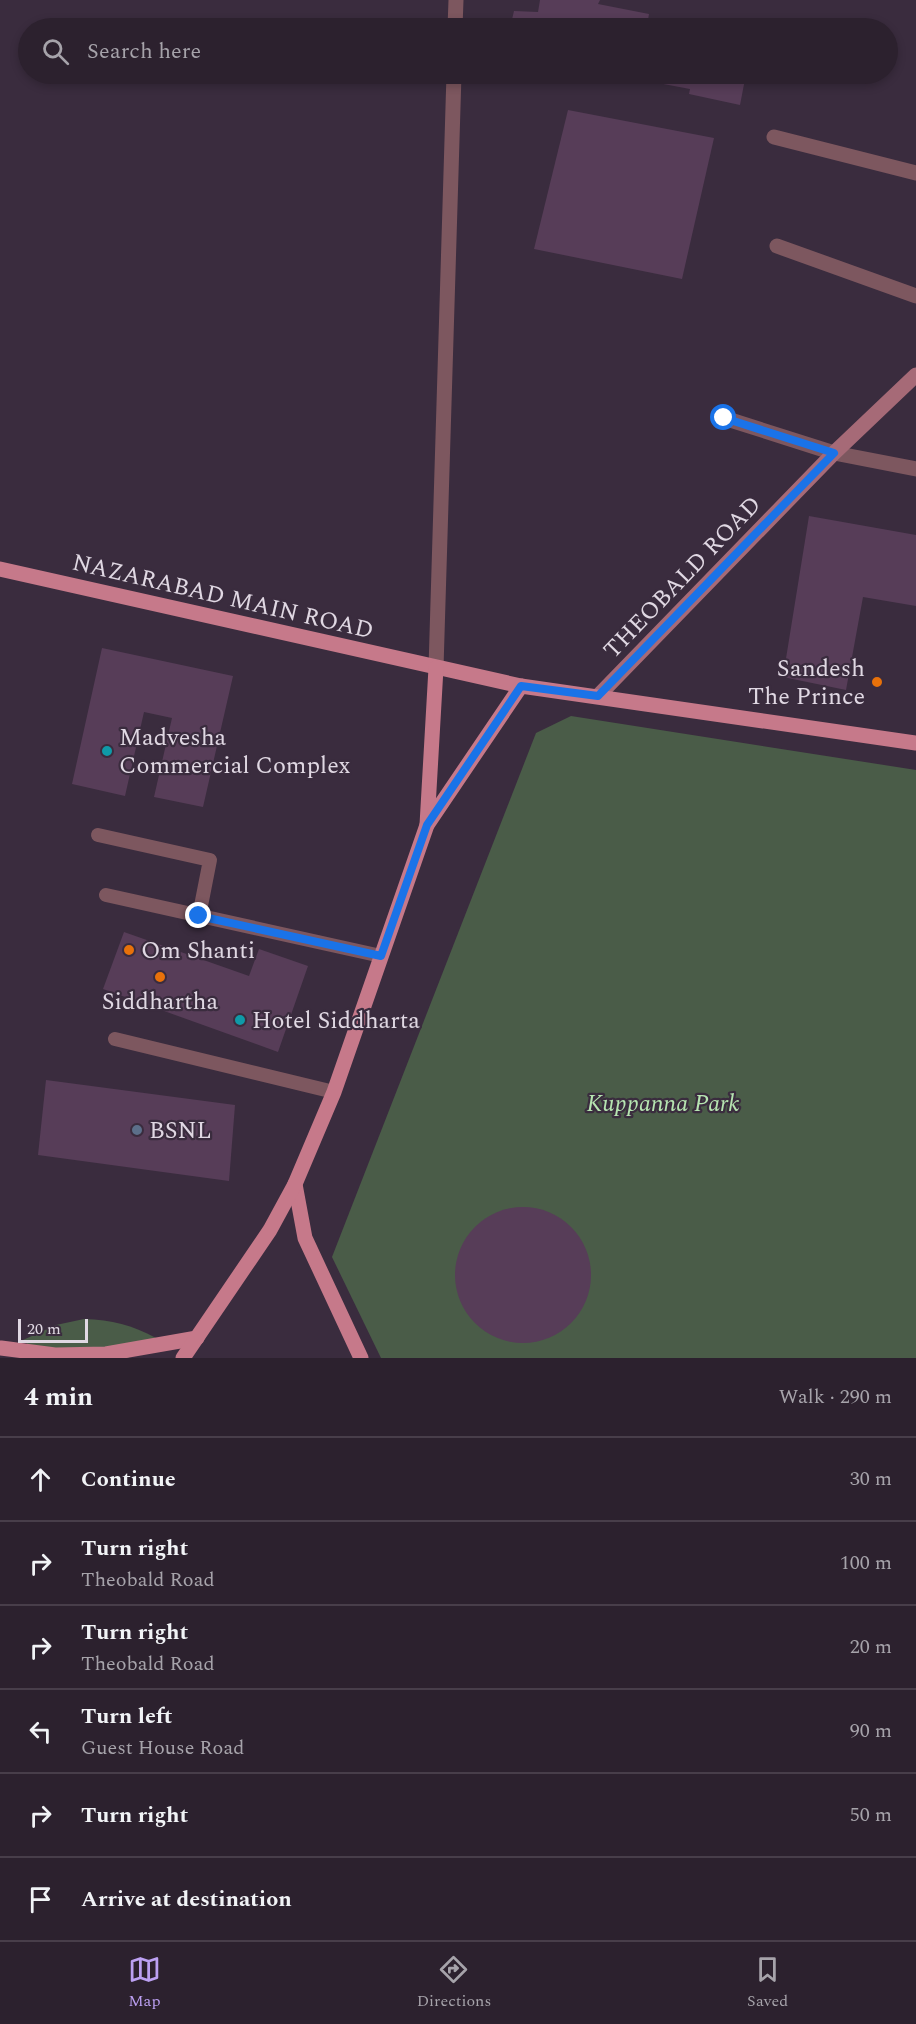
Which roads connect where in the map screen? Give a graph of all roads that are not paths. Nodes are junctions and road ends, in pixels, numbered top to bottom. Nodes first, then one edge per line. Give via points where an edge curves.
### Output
1 (456, 0) edge
2 (455, 18) edge
3 (454, 84) edge
4 (774, 136) dead end
5 (916, 173) edge
6 (777, 246) dead end
7 (916, 296) edge
8 (916, 375) edge
9 (724, 418) dead end
10 (834, 453) junction
11 (916, 469) edge
12 (0, 569) edge
13 (436, 668) junction
14 (521, 686) junction
15 (598, 696) junction
16 (916, 743) edge
17 (427, 825) junction
18 (98, 835) dead end
19 (106, 895) dead end
20 (199, 916) junction
21 (381, 956) junction
22 (115, 1039) dead end
23 (334, 1092) junction
24 (295, 1184) junction
25 (197, 1338) junction
26 (0, 1348) edge
27 (8, 1358) edge
28 (183, 1358) edge
29 (361, 1358) edge

1 - 2 street
3 - 13 street
4 - 5 street
6 - 7 street
8 - 10 main road, THEOBALD ROAD
9 - 10 street
10 - 11 street
10 - 15 main road, THEOBALD ROAD
12 - 13 main road, NAZARABAD MAIN ROAD
13 - 14 main road
13 - 17 main road
14 - 15 main road
14 - 17 main road
15 - 16 main road
17 - 21 main road
18 - 20 lane via 210,860
19 - 20 lane
20 - 21 lane
21 - 23 main road
22 - 23 lane
23 - 24 main road
24 - 25 main road via 270,1230
24 - 29 main road via 305,1238
25 - 26 main road via 106,1354 55,1355
25 - 28 main road
26 - 27 main road

